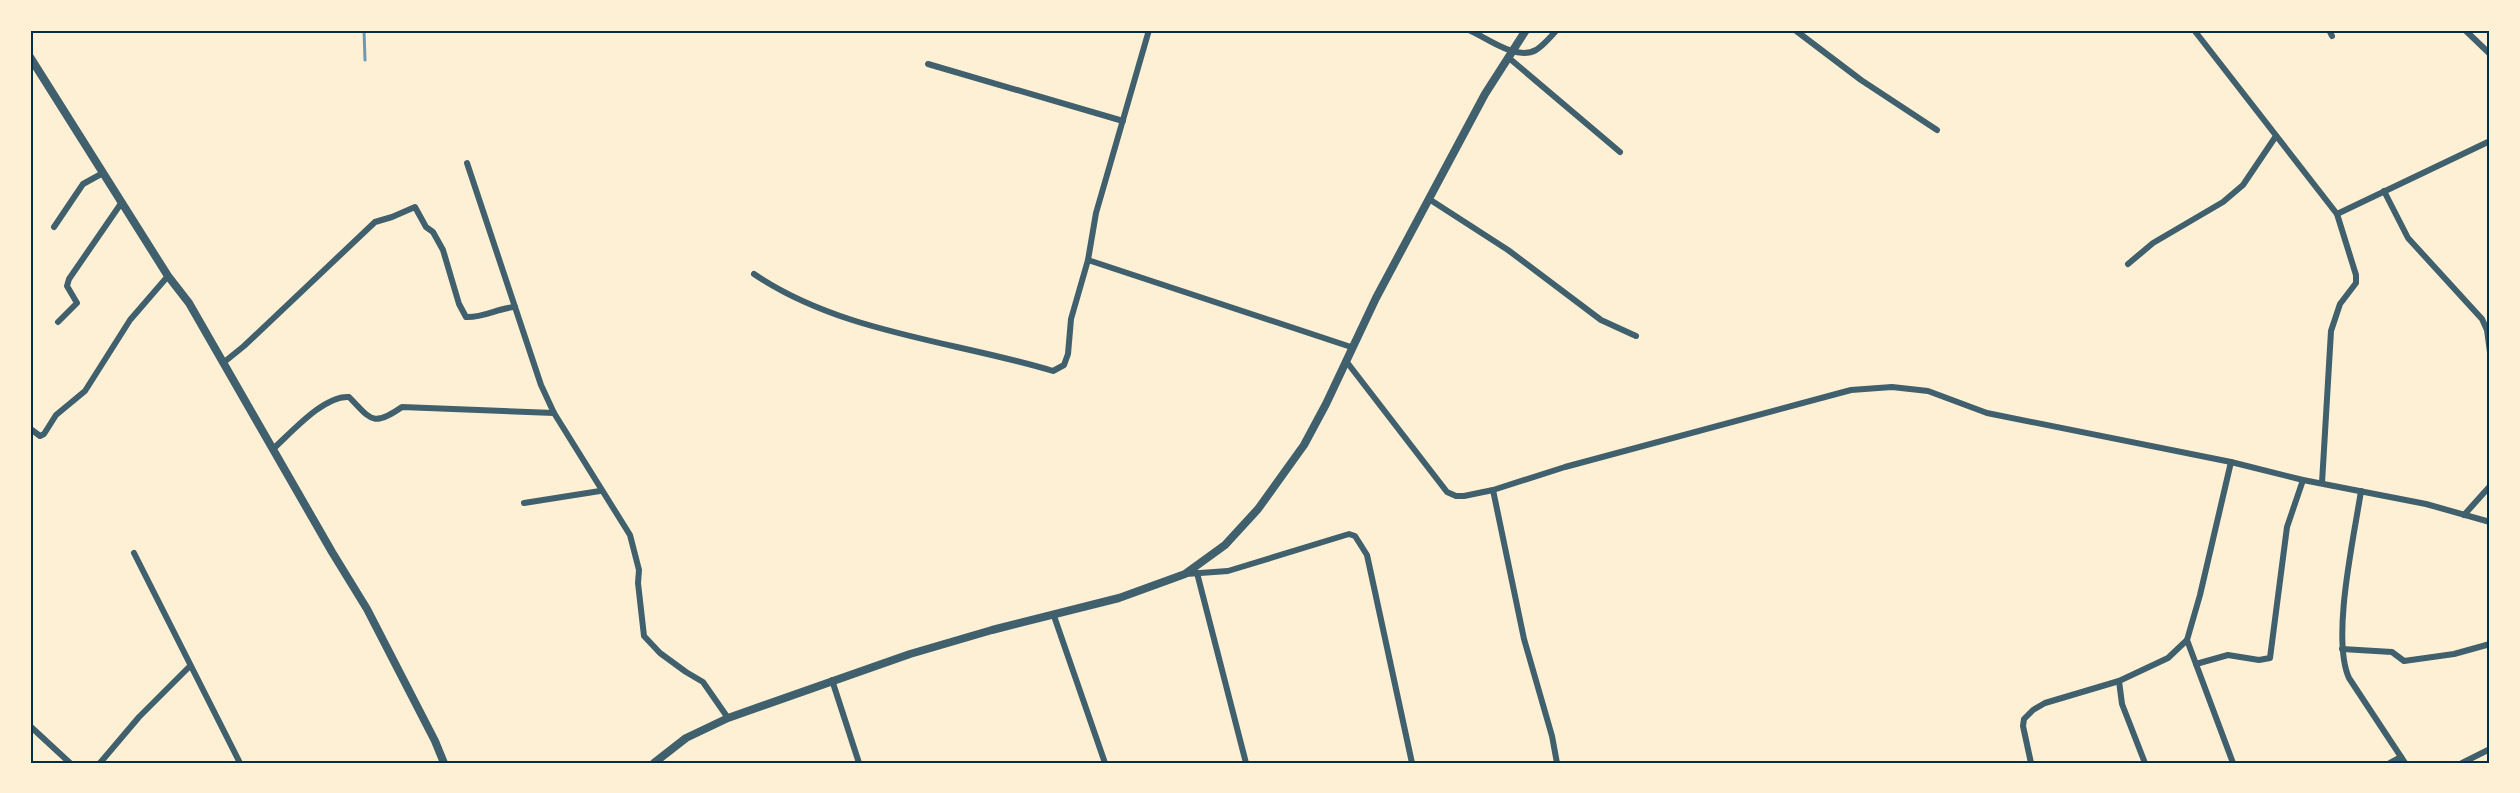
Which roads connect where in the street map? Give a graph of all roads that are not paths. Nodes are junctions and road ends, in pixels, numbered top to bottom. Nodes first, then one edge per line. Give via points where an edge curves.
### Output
1 (1149, 30) edge
2 (1469, 30) edge
3 (1526, 30) edge
4 (1557, 30) edge
5 (1795, 30) edge
6 (2194, 30) edge
7 (2465, 30) edge
8 (2490, 54) edge
9 (1511, 55) junction
10 (30, 59) edge
11 (928, 64) dead end
12 (1123, 121) junction
13 (1937, 130) dead end
14 (2276, 136) junction
15 (2490, 141) edge
16 (1620, 152) dead end
17 (467, 163) dead end
18 (104, 173) junction
19 (2384, 191) junction
20 (1429, 199) junction
21 (122, 202) junction
22 (2337, 214) junction
23 (54, 227) dead end
24 (1088, 260) junction
25 (2128, 264) dead end
26 (754, 274) dead end
27 (168, 276) junction
28 (515, 307) junction
29 (58, 322) dead end
30 (1636, 336) dead end
31 (1351, 347) junction
32 (2490, 352) edge
33 (1346, 361) junction
34 (223, 363) junction
35 (554, 413) junction
36 (32, 430) dead end
37 (273, 449) junction
38 (2231, 462) junction
39 (2303, 480) junction
40 (2322, 483) junction
41 (2490, 486) edge
42 (600, 490) junction
43 (1493, 490) junction
44 (2361, 491) junction
45 (524, 503) dead end
46 (2464, 515) junction
47 (2490, 522) edge
48 (134, 553) dead end
49 (1197, 573) junction
50 (1185, 574) junction
51 (1054, 616) junction
52 (2187, 640) junction
53 (2490, 644) edge
54 (2342, 649) junction
55 (2196, 664) junction
56 (190, 666) junction
57 (832, 680) junction
58 (2119, 681) junction
59 (728, 717) junction
60 (30, 726) edge
61 (2490, 749) edge
62 (2403, 760) edge
63 (70, 763) edge
64 (100, 763) edge
65 (240, 763) edge
66 (444, 763) edge
67 (654, 763) edge
68 (859, 763) edge
69 (1105, 763) edge
70 (1246, 763) edge
71 (1412, 763) edge
72 (1557, 763) edge
73 (2031, 763) edge
74 (2145, 763) edge
75 (2233, 763) edge
76 (2390, 763) edge
77 (2462, 763) edge

1 - 12 street
2 - 9 street
3 - 9 street
4 - 9 street via 1534,51
5 - 13 street
6 - 14 street
7 - 8 street
9 - 16 street
9 - 20 street via 1485,94
10 - 18 street
11 - 12 street
12 - 24 street via 1096,213
14 - 22 street
14 - 25 street via 2243,185 2223,202 2153,243
15 - 19 street
17 - 28 street
18 - 21 street
18 - 23 street via 83,184
19 - 22 street
19 - 32 street via 2408,238 2485,324
20 - 30 street via 1508,250 1601,320
20 - 31 street
21 - 27 street
21 - 29 street via 69,279 68,286 77,303
22 - 40 street via 2357,279 2340,304 2331,331
24 - 26 street via 1071,319 1068,354 1064,365 1053,371 863,322 786,294
24 - 31 street
27 - 34 street via 189,303
27 - 36 street via 129,320 85,391 56,415 44,434 40,436
28 - 34 street via 504,307 477,318 466,317 443,250 415,207 375,222
28 - 35 street
31 - 33 street
33 - 43 street via 1447,492 1464,496
33 - 50 street via 1304,445 1258,509 1225,545
34 - 37 street
35 - 37 street via 402,407 388,417 374,419 368,418 349,397 339,396 309,416
35 - 42 street
37 - 66 street via 387,644
38 - 39 street
38 - 43 street via 1987,413 1928,391 1892,387 1851,390
38 - 52 street
39 - 40 street
39 - 55 street via 2287,527 2270,658 2228,655
40 - 44 street
41 - 46 street
42 - 45 street
42 - 59 street via 630,535 639,570 644,636 660,653 703,682
43 - 72 street via 1524,639
44 - 46 street
44 - 54 street
46 - 47 street
48 - 56 street
49 - 50 street
49 - 70 street
49 - 71 street via 1228,570 1349,534 1355,536 1367,555
50 - 51 street
51 - 57 street via 992,630
51 - 69 street
52 - 55 street
52 - 58 street via 2168,658
53 - 54 street via 2404,661 2392,652
54 - 62 street via 2349,678
55 - 75 street
56 - 64 street
56 - 65 street
57 - 59 street
57 - 68 street
58 - 73 street via 2045,703 2028,714 2023,726
58 - 74 street via 2122,704
59 - 67 street via 686,738
60 - 63 street
61 - 77 street
62 - 76 street

